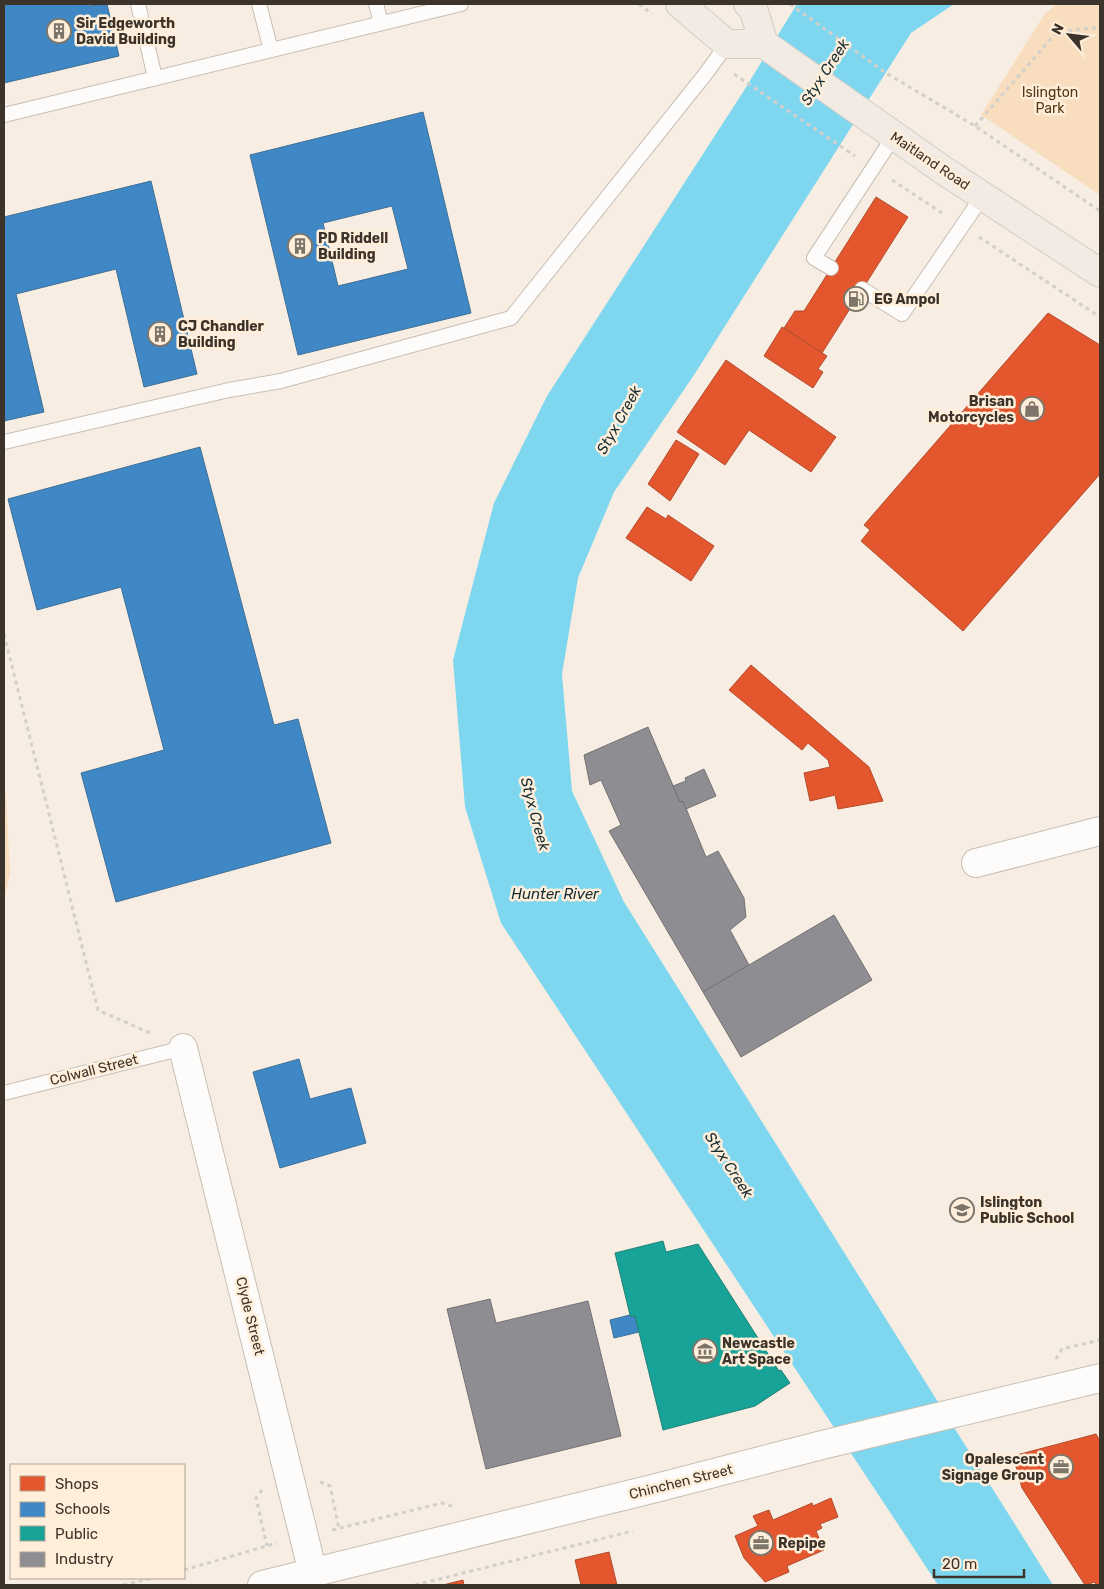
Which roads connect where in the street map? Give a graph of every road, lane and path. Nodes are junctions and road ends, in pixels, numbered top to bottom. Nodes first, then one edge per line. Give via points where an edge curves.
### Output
1 (138, 4) edge
2 (259, 4) edge
3 (376, 4) edge
4 (461, 4) edge
5 (680, 4) edge
6 (748, 4) edge
7 (790, 4) edge
8 (381, 23) junction
9 (1100, 27) edge
10 (727, 44) junction
11 (764, 44) junction
12 (271, 50) junction
13 (155, 78) junction
14 (747, 83) dead end
15 (4, 115) edge
16 (975, 126) junction
17 (894, 136) junction
18 (840, 145) dead end
19 (982, 197) junction
20 (1100, 211) edge
21 (831, 268) dead end
22 (1100, 273) edge
23 (862, 289) dead end
24 (4, 442) edge
25 (4, 634) edge
26 (1100, 831) edge
27 (976, 862) dead end
28 (183, 1048) junction
29 (4, 1093) edge
30 (1100, 1340) edge
31 (1062, 1349) dead end
32 (1100, 1378) edge
33 (330, 1486) dead end
34 (256, 1498) dead end
35 (442, 1503) dead end
36 (633, 1531) dead end
37 (185, 1570) edge
38 (149, 1579) edge
39 (314, 1579) edge
40 (123, 1585) edge
41 (262, 1585) edge
42 (415, 1585) edge

1 - 13 lane
2 - 12 lane
3 - 8 lane
4 - 8 lane
5 - 10 main road
6 - 11 main road via 753,8
7 - 16 path via 886,73
8 - 12 lane
9 - 16 path via 1057,32
10 - 11 main road
10 - 24 lane via 511,318 282,381 229,390
11 - 17 main road, Maitland Road
12 - 13 lane
13 - 15 lane
14 - 18 path
16 - 20 path
17 - 19 main road, Maitland Road
17 - 21 lane via 814,258
19 - 22 main road, Maitland Road
19 - 23 lane via 902,314
25 - 28 path via 98,1010
26 - 27 street
28 - 29 lane, Colwall Street
28 - 39 street, Clyde Street
30 - 31 path
32 - 39 street, Chinchen Street via 822,1445
33 - 35 path via 340,1529
34 - 37 path via 267,1546
36 - 42 path
38 - 40 path
39 - 41 street, Chinchen Street

